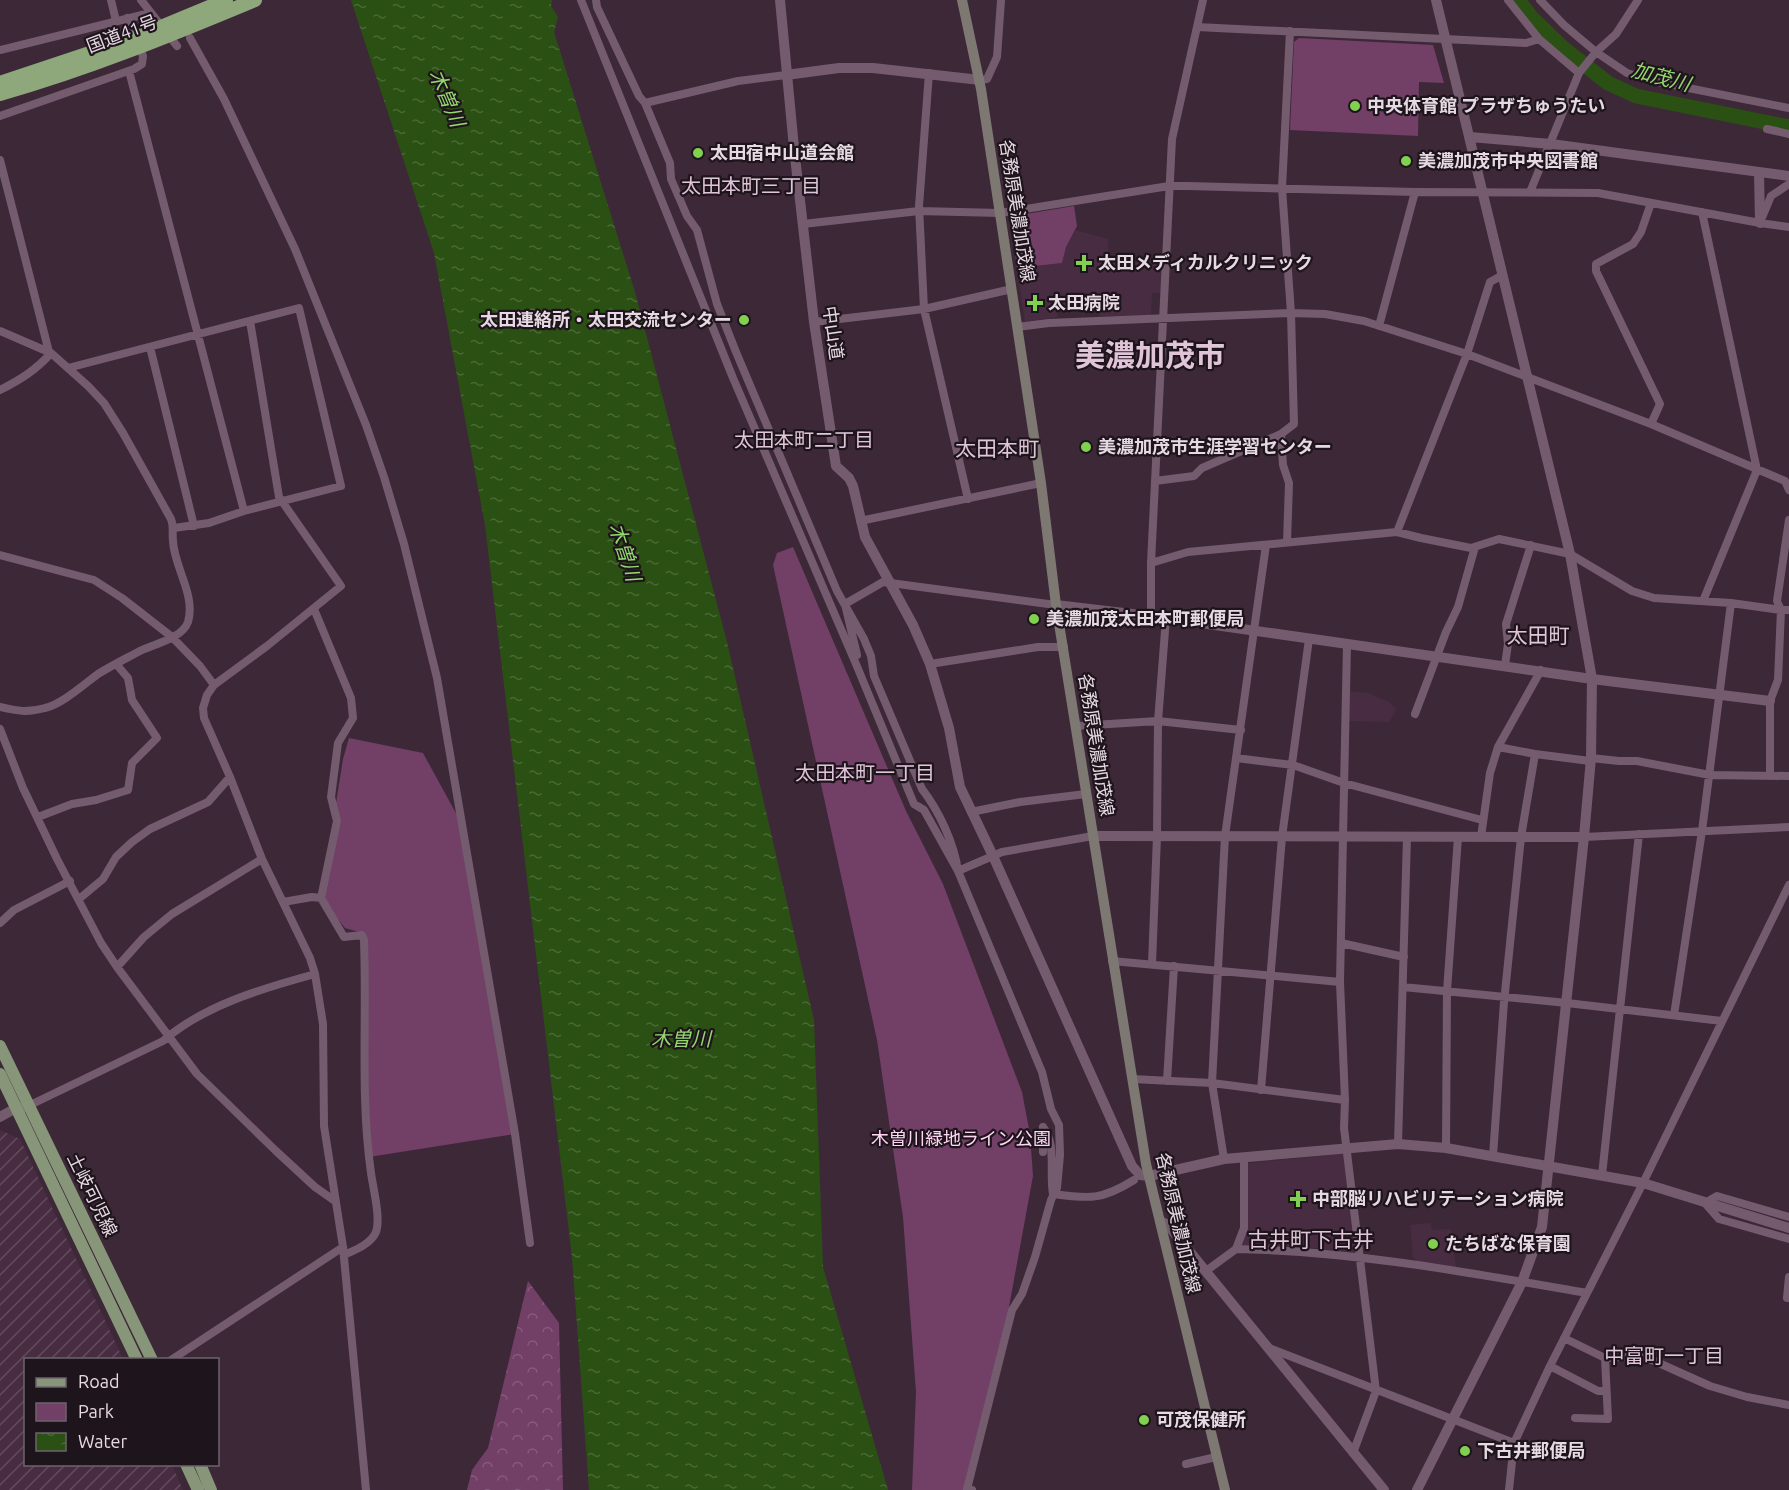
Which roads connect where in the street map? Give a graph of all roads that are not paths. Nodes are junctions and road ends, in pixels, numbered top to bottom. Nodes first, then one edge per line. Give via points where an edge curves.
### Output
1 (111, 0) edge
2 (141, 0) edge
3 (226, 0) edge
4 (255, 0) edge
5 (581, 0) edge
6 (596, 0) edge
7 (780, 0) edge
8 (962, 0) edge
9 (1001, 0) edge
10 (1203, 0) edge
11 (1436, 0) edge
12 (1508, 0) edge
13 (1540, 0) edge
14 (1638, 0) edge
15 (150, 13) junction
16 (127, 18) junction
17 (116, 21) junction
18 (1197, 27) junction
19 (1290, 31) junction
20 (190, 38) dead end
21 (1445, 39) junction
22 (1539, 39) junction
23 (134, 44) junction
24 (177, 46) dead end
25 (0, 50) edge
26 (103, 50) junction
27 (1596, 52) junction
28 (129, 71) junction
29 (0, 73) edge
30 (929, 73) junction
31 (1580, 74) junction
32 (786, 75) junction
33 (49, 80) junction
34 (980, 80) junction
35 (0, 83) edge
36 (0, 94) edge
37 (0, 102) edge
38 (645, 103) junction
39 (1789, 108) edge
40 (0, 116) edge
41 (1767, 129) dead end
42 (1789, 134) edge
43 (1470, 137) junction
44 (1551, 144) junction
45 (0, 160) edge
46 (1759, 172) junction
47 (1789, 176) edge
48 (1789, 184) edge
49 (1169, 186) junction
50 (1281, 188) junction
51 (1415, 192) junction
52 (1530, 192) junction
53 (1482, 193) junction
54 (1651, 203) junction
55 (919, 211) junction
56 (1702, 212) junction
57 (1000, 213) junction
58 (1760, 223) junction
59 (803, 224) junction
60 (1789, 226) edge
61 (1501, 276) junction
62 (1012, 290) junction
63 (924, 309) junction
64 (1291, 313) junction
65 (1163, 319) junction
66 (250, 321) junction
67 (814, 322) junction
68 (1379, 326) junction
69 (1017, 327) junction
70 (0, 331) edge
71 (198, 334) junction
72 (150, 347) junction
73 (50, 353) junction
74 (1467, 354) junction
75 (68, 368) junction
76 (1528, 376) junction
77 (0, 390) edge
78 (1651, 424) junction
79 (1281, 434) junction
80 (1757, 470) junction
81 (1155, 481) junction
82 (1041, 483) junction
83 (1789, 490) edge
84 (969, 499) junction
85 (284, 502) junction
86 (244, 511) junction
87 (1789, 520) edge
88 (860, 521) junction
89 (194, 526) junction
90 (174, 528) junction
91 (1397, 532) junction
92 (1287, 542) junction
93 (1266, 545) junction
94 (1531, 545) junction
95 (1474, 547) junction
96 (1570, 554) junction
97 (0, 555) edge
98 (1152, 563) junction
99 (889, 583) junction
100 (1703, 601) junction
101 (1731, 603) junction
102 (845, 604) junction
103 (1056, 605) junction
104 (314, 609) junction
105 (1785, 610) edge
106 (1151, 617) junction
107 (1166, 618) junction
108 (1255, 632) junction
109 (172, 637) junction
110 (1309, 639) junction
111 (1347, 644) junction
112 (1064, 647) junction
113 (1437, 656) junction
114 (856, 664) junction
115 (930, 664) junction
116 (117, 665) junction
117 (1505, 665) junction
118 (1540, 670) junction
119 (1592, 679) junction
120 (214, 686) junction
121 (1720, 695) junction
122 (1770, 701) junction
123 (0, 706) edge
124 (1415, 714) dead end
125 (1158, 721) junction
126 (1077, 726) junction
127 (0, 729) edge
128 (1241, 730) junction
129 (1498, 747) junction
130 (1535, 754) junction
131 (1236, 758) junction
132 (1591, 759) junction
133 (1293, 765) junction
134 (1710, 775) junction
135 (1770, 776) junction
136 (1789, 776) edge
137 (230, 777) junction
138 (1344, 783) junction
139 (1086, 794) junction
140 (970, 812) junction
141 (38, 817) junction
142 (1482, 820) junction
143 (1789, 827) edge
144 (1702, 831) junction
145 (1639, 834) junction
146 (1093, 836) junction
147 (1157, 836) junction
148 (1225, 836) junction
149 (1282, 837) junction
150 (1343, 837) junction
151 (1407, 837) junction
152 (1458, 837) junction
153 (1481, 837) junction
154 (1521, 837) junction
155 (1584, 837) junction
156 (993, 856) junction
157 (262, 859) junction
158 (958, 871) junction
159 (70, 881) junction
160 (1789, 885) edge
161 (321, 898) junction
162 (79, 899) junction
163 (283, 902) junction
164 (0, 923) edge
165 (1341, 944) junction
166 (1404, 957) junction
167 (1112, 961) junction
168 (1152, 964) junction
169 (1174, 966) junction
170 (117, 967) junction
171 (1217, 970) junction
172 (315, 974) junction
173 (1272, 975) junction
174 (1340, 981) junction
175 (1403, 987) junction
176 (1447, 992) junction
177 (1504, 997) junction
178 (1567, 1003) junction
179 (1620, 1009) junction
180 (1674, 1014) junction
181 (1722, 1021) junction
182 (169, 1036) junction
183 (0, 1047) edge
184 (0, 1074) edge
185 (1132, 1079) junction
186 (1167, 1081) junction
187 (1212, 1083) junction
188 (1261, 1090) junction
189 (1345, 1100) junction
190 (22, 1107) junction
191 (0, 1118) edge
192 (1398, 1144) junction
193 (1346, 1148) junction
194 (1446, 1148) junction
195 (1043, 1152) dead end
196 (1493, 1156) junction
197 (1244, 1157) junction
198 (1224, 1159) junction
199 (1549, 1165) junction
200 (1602, 1175) junction
201 (1149, 1176) junction
202 (1134, 1180) dead end
203 (1643, 1183) junction
204 (1053, 1194) junction
205 (335, 1201) junction
206 (1705, 1203) junction
207 (1789, 1217) edge
208 (1160, 1221) junction
209 (1789, 1228) edge
210 (1789, 1239) edge
211 (530, 1243) dead end
212 (1236, 1249) junction
213 (343, 1251) junction
214 (1359, 1257) junction
215 (1206, 1271) junction
216 (1789, 1277) edge
217 (1522, 1282) junction
218 (1587, 1293) junction
219 (1787, 1298) dead end
220 (1564, 1338) junction
221 (1269, 1348) junction
222 (137, 1358) edge
223 (151, 1358) edge
224 (173, 1358) edge
225 (1605, 1358) junction
226 (1550, 1366) junction
227 (1376, 1391) junction
228 (1605, 1391) junction
229 (1789, 1405) edge
230 (1575, 1418) dead end
231 (1451, 1419) junction
232 (1514, 1443) junction
233 (1353, 1453) junction
234 (1216, 1457) junction
235 (1186, 1464) dead end
236 (187, 1466) edge
237 (201, 1466) edge
238 (198, 1490) edge
239 (211, 1490) edge
240 (366, 1490) edge
241 (972, 1490) edge
242 (1225, 1490) edge
243 (1384, 1490) edge
244 (1417, 1490) edge
245 (1509, 1490) edge

1 - 17 street
2 - 15 street
3 - 23 highway, 国道41号
4 - 23 highway, 国道41号
5 - 114 street via 733,378
6 - 38 street
7 - 32 street, 中山道
8 - 34 main road, 各務原美濃加茂線
9 - 34 street via 997,57 987,79
10 - 18 street
11 - 21 street
12 - 22 street
13 - 27 street
14 - 27 street via 1616,34
15 - 16 street
15 - 24 street
16 - 17 street
16 - 28 street via 143,56 142,64
17 - 25 street
18 - 19 street
18 - 49 street via 1172,139
19 - 21 street
19 - 50 street
20 - 211 street via 224,99 295,249 366,425 404,544 437,678 516,1134
21 - 22 street via 1526,43
21 - 43 street
22 - 31 street
23 - 26 highway, 国道41号
23 - 33 highway, 国道41号
26 - 29 highway
26 - 35 highway, 国道41号
27 - 31 street
27 - 39 street via 1628,73 1658,82
28 - 40 street
28 - 71 street
30 - 32 street via 854,68
30 - 34 street
30 - 55 street
31 - 44 street
32 - 38 street via 738,81
32 - 59 street, 中山道
33 - 36 highway, 国道41号
33 - 37 highway via 29,93
34 - 57 main road, 各務原美濃加茂線
38 - 102 street via 670,163 671,179 697,230 717,303 736,352
41 - 42 street
43 - 44 street
43 - 53 street
44 - 46 street
44 - 52 street
45 - 73 street
46 - 47 street
46 - 58 street
48 - 58 street via 1772,196
49 - 50 street
49 - 57 street
49 - 65 street
50 - 51 street
50 - 64 street
51 - 53 street
51 - 68 street
52 - 53 street
52 - 54 street via 1598,193
53 - 61 street
54 - 56 street
54 - 78 street via 1633,244 1596,264 1660,404
55 - 57 street
55 - 59 street
55 - 63 street
56 - 58 street
56 - 80 street
57 - 62 main road, 各務原美濃加茂線
58 - 60 street
59 - 67 street, 中山道
61 - 74 street via 1490,282
61 - 76 street
62 - 63 street
62 - 69 main road, 各務原美濃加茂線
63 - 67 street
63 - 84 street
64 - 65 street
64 - 68 street via 1325,314
64 - 79 street via 1294,424
65 - 69 street
65 - 81 street
66 - 71 street
66 - 85 street via 279,497
66 - 85 street via 298,308 341,486
67 - 88 street, 中山道 via 835,461 853,486
68 - 74 street
69 - 82 main road, 各務原美濃加茂線
70 - 73 street
71 - 72 street
71 - 86 street
72 - 75 street
72 - 89 street
73 - 75 street
73 - 77 street via 22,379
74 - 76 street
74 - 91 street
75 - 90 street via 104,403
76 - 78 street
76 - 96 street
78 - 80 street
79 - 81 street via 1202,468 1194,476
79 - 92 street via 1283,465 1289,483
80 - 83 street via 1785,481
80 - 100 street
81 - 98 street
82 - 84 street
82 - 103 main road, 各務原美濃加茂線
84 - 88 street
85 - 86 street
85 - 104 street via 341,586
86 - 89 street
87 - 105 street via 1777,601
88 - 99 street, 中山道
89 - 90 street
90 - 109 street via 173,542 188,596 189,616 187,624
91 - 92 street
91 - 95 street
92 - 93 street
93 - 98 street via 1188,552
93 - 108 street
94 - 95 street via 1499,539
94 - 96 street
94 - 117 street via 1506,624
95 - 113 street via 1458,607
96 - 100 street via 1632,591 1654,598
96 - 119 street
97 - 109 street via 94,580
98 - 106 street
99 - 102 street via 883,582
99 - 103 street
99 - 115 street, 中山道
100 - 101 street
101 - 105 street
101 - 121 street
102 - 114 street via 858,658
102 - 158 street via 864,639 874,676 956,857
103 - 106 street
103 - 112 main road, 各務原美濃加茂線
104 - 120 street
104 - 161 street via 351,698 353,718 338,743 331,797 338,821
105 - 122 street via 1778,680
106 - 107 street
107 - 108 street
107 - 125 street
108 - 110 street
108 - 128 street
109 - 116 street
109 - 120 street via 201,666
110 - 111 street
110 - 133 street
111 - 113 street
111 - 138 street
112 - 115 street via 1038,646
112 - 126 main road, 各務原美濃加茂線
113 - 117 street
113 - 124 street
114 - 158 street via 914,804 924,810
115 - 140 street, 中山道 via 949,728 960,787
116 - 123 street via 43,709 15,712
116 - 141 street via 128,678 132,700 157,738 132,763 128,790
117 - 118 street
118 - 119 street
118 - 129 street
119 - 121 street
119 - 132 street
120 - 137 street via 207,695 204,718
121 - 122 street
121 - 134 street
122 - 135 street
125 - 126 street
125 - 128 street
125 - 147 street
126 - 139 main road, 各務原美濃加茂線
127 - 141 street
128 - 131 street
129 - 130 street
129 - 142 street
130 - 132 street
130 - 154 street
131 - 133 street
131 - 148 street
132 - 134 street via 1637,761
132 - 155 street
133 - 138 street
133 - 149 street
134 - 135 street
134 - 144 street
135 - 136 street
137 - 157 street
137 - 162 street via 208,802 158,825 132,843 116,857 103,879
138 - 142 street
138 - 150 street
139 - 140 street
139 - 146 main road, 各務原美濃加茂線
140 - 156 street, 中山道
141 - 159 street
142 - 153 street
143 - 144 street
144 - 145 street
144 - 180 street
145 - 155 street
145 - 179 street
146 - 147 street
146 - 156 street
146 - 167 main road, 各務原美濃加茂線
147 - 148 street
147 - 168 street
148 - 149 street
148 - 171 street
149 - 150 street
149 - 173 street
150 - 151 street
150 - 165 street
151 - 152 street
151 - 166 street
152 - 153 street
152 - 176 street
153 - 154 street
154 - 155 street
154 - 177 street
155 - 178 street
156 - 158 street
156 - 201 street, 中山道 via 1132,1166 1140,1175
157 - 163 street
157 - 170 street via 172,914
158 - 204 street via 1042,1072 1059,1125 1060,1155
159 - 162 street
159 - 164 street via 14,910
160 - 181 street
161 - 163 street
161 - 213 street via 344,937 362,935 364,940 364,1090 378,1220 370,1240 357,1250
162 - 170 street
163 - 172 street
165 - 166 street
165 - 174 street
166 - 175 street
167 - 168 street
167 - 185 main road, 各務原美濃加茂線
168 - 169 street
169 - 171 street
169 - 186 street
170 - 182 street
171 - 173 street
171 - 187 street
172 - 182 street via 254,991
172 - 205 street via 323,1024 324,1126
173 - 174 street
173 - 188 street
174 - 189 street
175 - 176 street
175 - 192 street
176 - 177 street
176 - 194 street
177 - 178 street
177 - 196 street
178 - 179 street
178 - 199 street
179 - 180 street
179 - 200 street
180 - 181 street
181 - 203 street
182 - 190 street
182 - 205 street via 197,1074 276,1152
183 - 190 main road, 土岐可児線
184 - 190 main road, 土岐可児線
185 - 186 street
185 - 201 main road, 各務原美濃加茂線
186 - 187 street
187 - 188 street
187 - 198 street
188 - 189 street
189 - 193 street
190 - 191 street
190 - 222 main road, 土岐可児線
190 - 223 main road, 土岐可児線
192 - 193 street
192 - 194 street
193 - 197 street
193 - 214 street
194 - 196 street
195 - 204 street via 1043,1127 1048,1133
196 - 199 street
197 - 198 street
197 - 212 street via 1244,1228
198 - 201 street
199 - 200 street
199 - 217 street via 1542,1227
200 - 203 street
201 - 208 main road, 各務原美濃加茂線
202 - 204 street via 1098,1197
203 - 206 street
203 - 218 street
204 - 241 street via 1022,1294 1012,1310 967,1489
205 - 213 street
206 - 207 street via 1718,1196
206 - 209 street
206 - 210 street via 1719,1219
208 - 215 street via 1168,1225
208 - 234 main road, 各務原美濃加茂線
212 - 214 street
212 - 215 street
213 - 224 street
213 - 240 street
214 - 217 street
214 - 227 street
215 - 221 street
216 - 219 street
217 - 218 street
217 - 231 street
218 - 220 street
220 - 225 street
220 - 226 street
221 - 227 street
221 - 233 street
225 - 228 street
225 - 229 street via 1635,1356 1652,1360 1710,1386
226 - 228 street
226 - 232 street
227 - 231 street
227 - 233 street
228 - 230 street via 1608,1419
231 - 232 street
231 - 244 street
232 - 245 street
233 - 243 street
234 - 235 street
234 - 242 main road, 各務原美濃加茂線
236 - 238 main road
237 - 239 main road

